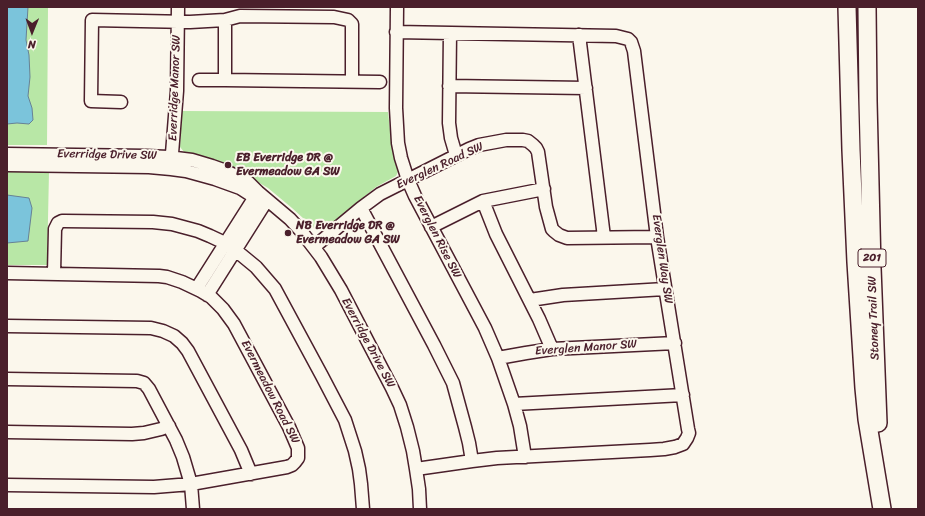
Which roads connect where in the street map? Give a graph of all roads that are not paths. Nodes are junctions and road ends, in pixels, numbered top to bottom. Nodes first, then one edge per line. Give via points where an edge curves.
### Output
1 (178, 7) edge
2 (397, 7) edge
3 (847, 7) edge
4 (868, 7) edge
5 (225, 20) junction
6 (177, 22) junction
7 (396, 32) junction
8 (450, 33) junction
9 (579, 35) junction
10 (199, 80) dead end
11 (225, 80) junction
12 (352, 82) junction
13 (380, 82) dead end
14 (449, 86) junction
15 (586, 88) junction
16 (122, 102) dead end
17 (7, 154) edge
18 (456, 156) junction
19 (48, 160) junction
20 (172, 163) junction
21 (7, 165) edge
22 (408, 180) junction
23 (544, 189) junction
24 (260, 196) junction
25 (483, 201) junction
26 (361, 208) junction
27 (431, 228) junction
28 (604, 237) junction
29 (658, 237) junction
30 (230, 247) junction
31 (314, 247) junction
32 (7, 273) edge
33 (54, 274) junction
34 (665, 289) junction
35 (202, 291) junction
36 (530, 300) junction
37 (7, 326) edge
38 (674, 343) junction
39 (552, 349) junction
40 (498, 358) junction
41 (7, 379) edge
42 (683, 395) junction
43 (514, 404) junction
44 (169, 426) junction
45 (7, 432) edge
46 (525, 457) junction
47 (472, 461) junction
48 (416, 469) junction
49 (251, 474) junction
50 (191, 484) junction
51 (7, 485) edge
52 (193, 509) edge
53 (363, 509) edge
54 (420, 509) edge
55 (882, 509) edge

1 - 6 street, Everridge Manor SW
2 - 7 street, Everglen Rise SW
3 - 55 highway via 856,254 864,388
4 - 55 highway, Stoney Trail SW / 201 via 872,268
5 - 6 street
5 - 11 street
5 - 12 street via 240,16 334,17 348,20 352,24
6 - 16 street via 92,20 91,101
6 - 20 street, Everridge Manor SW via 177,91
7 - 8 street, Everglen Way SW
7 - 22 street, Everglen Rise SW via 396,127
8 - 9 street, Everglen Way SW
8 - 14 street
9 - 15 street
9 - 29 street, Everglen Way SW via 624,37 632,42 634,47
10 - 11 street
11 - 12 street
12 - 13 street
14 - 15 street
14 - 18 street via 449,123
15 - 28 street
17 - 19 street, Everridge Drive SW
18 - 22 street, Everglen Road SW
18 - 23 street, Everglen Road SW via 479,145 506,140 528,141 538,152
19 - 20 street, Everridge Drive SW via 146,156
19 - 21 street, Everridge Drive SW
20 - 24 street, Everridge Drive SW via 192,160 226,171 245,180
22 - 26 street, Everglen Road SW via 380,194
22 - 27 street, Everglen Rise SW
23 - 25 street
23 - 28 street, Everglen Road SW via 546,207 556,233 567,238
24 - 30 street
24 - 31 street, Everridge Drive SW via 290,219
25 - 27 street
25 - 36 street via 496,234
26 - 31 street, Everglen Road SW
26 - 47 street via 453,383
27 - 40 street, Everglen Rise SW via 485,328
28 - 29 street, Everglen Road SW
29 - 34 street, Everglen Way SW
30 - 33 street via 198,231 172,224 62,221 55,229
30 - 35 street
30 - 53 street via 256,267 275,289 341,413 358,463
31 - 48 street, Everridge Drive SW via 332,275 400,405
32 - 33 street, Evermeadow Road SW
33 - 35 street, Evermeadow Road SW via 167,277
34 - 36 street via 563,295
34 - 38 street, Everglen Way SW
35 - 49 street, Evermeadow Road SW via 223,309 234,324 298,448 298,458 292,465
36 - 39 street
37 - 49 street via 151,328 174,336 188,351 241,450
38 - 39 street, Everglen Manor SW
38 - 42 street, Everglen Way SW
39 - 40 street, Everglen Manor SW
40 - 43 street, Everglen Rise SW
41 - 44 street via 141,382 149,389
42 - 43 street
42 - 46 street, Everglen Way SW via 688,434 679,446
43 - 46 street, Everglen Rise SW
44 - 45 street via 132,434
44 - 50 street via 183,457
46 - 47 street, Everglen Way SW
47 - 48 street, Everglen Way SW
48 - 54 street, Everridge Drive SW
49 - 50 street, Evermeadow Road SW
50 - 51 street, Evermeadow Road SW via 154,487
50 - 52 street

